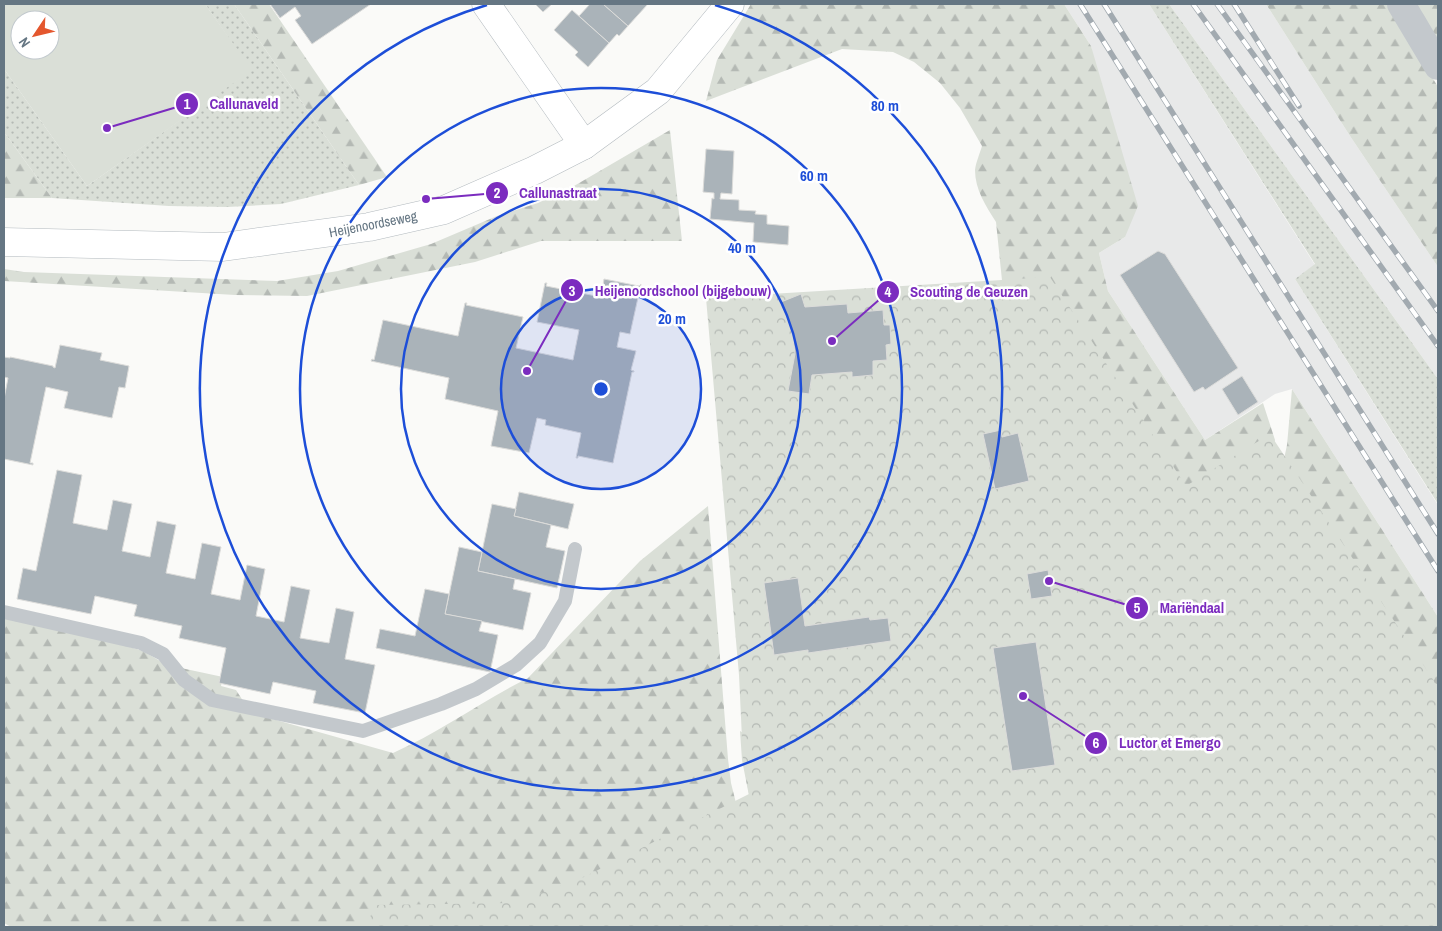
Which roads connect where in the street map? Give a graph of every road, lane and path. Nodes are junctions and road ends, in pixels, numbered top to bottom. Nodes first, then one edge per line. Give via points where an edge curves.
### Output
1 (486, 4) edge
2 (730, 4) edge
3 (1401, 4) edge
4 (1438, 66) edge
5 (584, 144) junction
6 (4, 242) edge
7 (575, 549) dead end
8 (4, 612) edge

1 - 5 street
2 - 5 street, Heijenoordseweg via 658,91
3 - 4 street
5 - 6 street, Heijenoordseweg via 535,170 444,210 369,227 223,247
7 - 8 lane via 565,601 540,642 516,665 476,689 363,731 212,700 184,680 162,654 141,643

